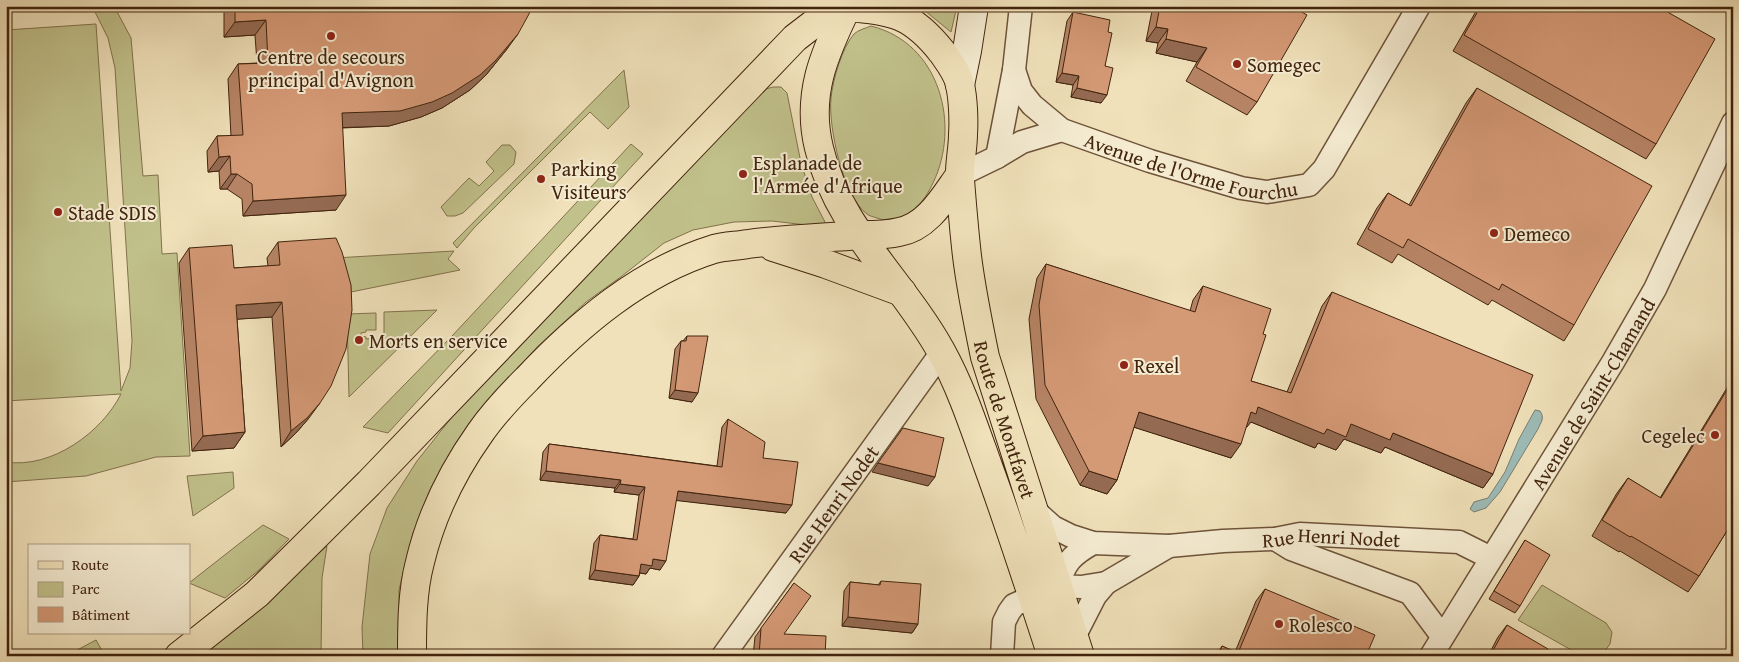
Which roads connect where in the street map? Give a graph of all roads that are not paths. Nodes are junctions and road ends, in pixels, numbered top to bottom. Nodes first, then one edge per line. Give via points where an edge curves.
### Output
1 (974, 6) edge
2 (1021, 6) edge
3 (1419, 6) edge
4 (848, 7) edge
5 (1014, 70) junction
6 (960, 85) junction
7 (1733, 123) edge
8 (1062, 130) junction
9 (997, 157) junction
10 (960, 175) junction
11 (860, 235) junction
12 (759, 243) junction
13 (902, 292) junction
14 (942, 352) junction
15 (1033, 509) junction
16 (1275, 539) junction
17 (1093, 542) junction
18 (1169, 546) junction
19 (1491, 558) junction
20 (1106, 583) junction
21 (1057, 586) junction
22 (1032, 596) junction
23 (1442, 636) junction
24 (1077, 647) edge
25 (179, 656) edge
26 (412, 656) edge
27 (723, 656) edge
28 (1002, 656) edge
29 (1052, 656) edge
30 (1431, 656) edge

1 - 6 main road
2 - 5 street
3 - 8 street, Avenue de l'Orme Fourchu via 1341,142 1309,185 1267,192 1240,188
4 - 6 main road via 895,13 918,25 954,69
4 - 11 main road, Route de Montfavet via 828,45 821,68 814,119 830,182
4 - 25 main road via 812,25 795,38 369,483 257,594
5 - 8 street, Avenue de l'Orme Fourchu via 1021,91 1032,105
5 - 9 street
6 - 10 main road, Route de Montfavet via 964,134
7 - 19 street, Avenue de Saint-Chamand via 1655,289
8 - 9 street via 1022,142
9 - 10 street
10 - 11 main road via 929,216 916,226 901,232
10 - 15 main road, Route de Montfavet via 967,256 983,347
11 - 12 main road
11 - 13 main road, Route de Montfavet
12 - 13 main road
12 - 26 main road via 716,249 636,285 582,325 498,409 461,462 432,523 414,596
13 - 14 main road, Route de Montfavet
14 - 22 main road, Route de Montfavet via 981,445
14 - 27 street, Rue Henri Nodet
15 - 17 street, Rue Henri Nodet via 1053,527
15 - 21 main road, Route de Montfavet
16 - 18 street, Rue Henri Nodet
16 - 19 street, Rue Henri Nodet via 1300,534 1459,542
16 - 23 street via 1291,549 1410,594
17 - 18 street, Rue Henri Nodet
17 - 21 street via 1076,552 1065,566
18 - 20 street, Rue Henri Nodet
19 - 23 street, Avenue de Saint-Chamand
20 - 21 street, Rue Henri Nodet
20 - 24 street, Rue Henri Nodet via 1095,596
21 - 22 street, Rue Henri Nodet
21 - 24 main road, Route de Montfavet
22 - 28 street, Rue Henri Nodet via 1014,605 1004,622
22 - 29 main road, Route de Montfavet
23 - 30 street, Avenue de Saint-Chamand

